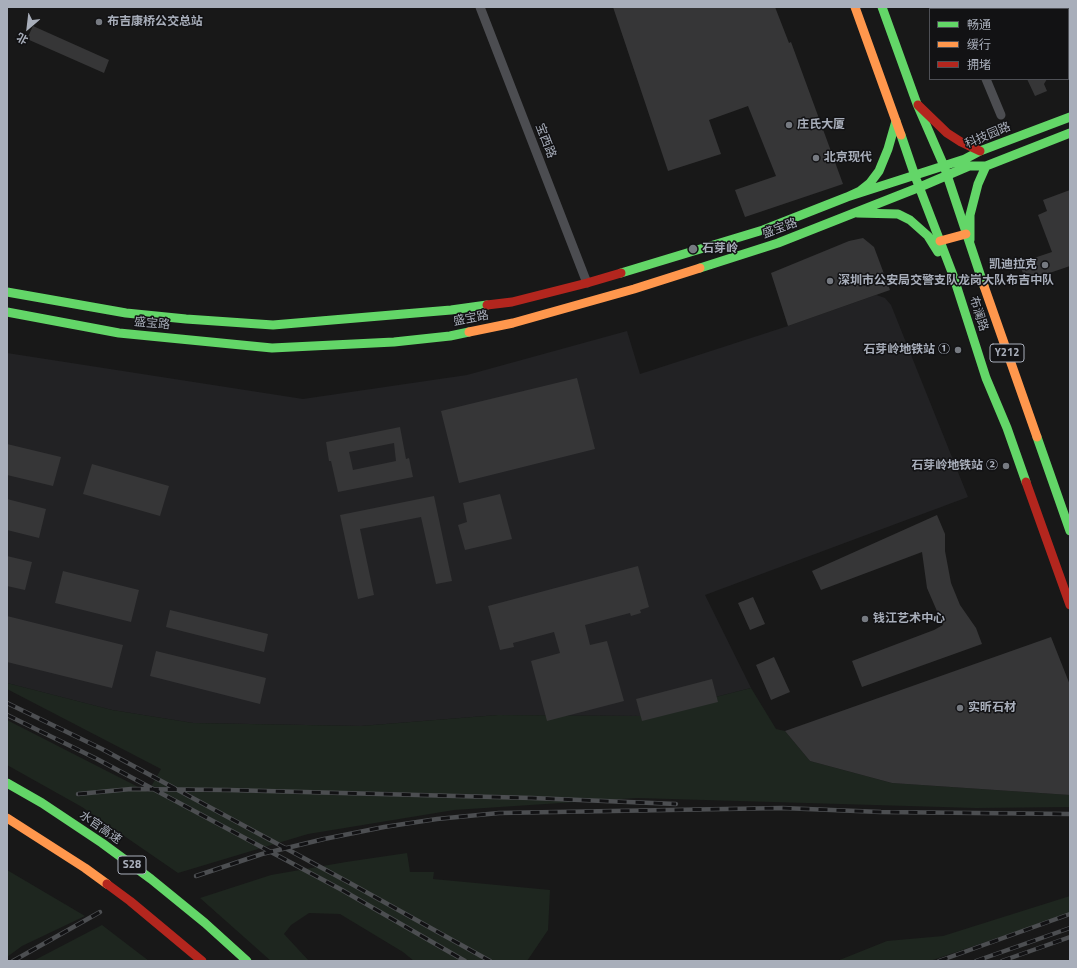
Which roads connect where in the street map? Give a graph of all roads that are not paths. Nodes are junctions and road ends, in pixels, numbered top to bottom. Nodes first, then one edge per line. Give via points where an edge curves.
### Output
1 (480, 7) edge
2 (855, 7) edge
3 (882, 7) edge
4 (986, 80) edge
5 (917, 104) junction
6 (1001, 115) dead end
7 (1070, 117) edge
8 (896, 121) junction
9 (1070, 133) edge
10 (980, 150) junction
11 (986, 166) junction
12 (945, 170) junction
13 (915, 176) junction
14 (920, 187) junction
15 (848, 197) junction
16 (857, 213) junction
17 (966, 234) junction
18 (940, 241) junction
19 (970, 247) junction
20 (952, 274) junction
21 (587, 283) junction
22 (7, 292) edge
23 (7, 312) edge
24 (1070, 531) edge
25 (1070, 605) edge
26 (7, 783) edge
27 (7, 818) edge
28 (202, 961) edge
29 (247, 961) edge

1 - 21 street, 宝西路
2 - 8 main road, 布澜路 / Y212
3 - 5 main road, 布澜路 / Y212
4 - 6 street
5 - 10 main road via 947,133
5 - 12 main road, 布澜路 / Y212
7 - 10 main road, 科技园路
8 - 13 main road, 布澜路 / Y212
8 - 15 main road via 879,171 870,183
9 - 11 main road, 科技园路
10 - 12 main road, 科技园路
11 - 12 main road, 科技园路
11 - 19 main road via 978,184 970,215
12 - 13 main road, 科技园路
12 - 14 main road, 科技园路
12 - 17 main road, 布澜路 / Y212
13 - 14 main road, 布澜路 / Y212
13 - 15 main road, 盛宝路
14 - 16 main road, 盛宝路
14 - 18 main road, 布澜路 / Y212
15 - 21 main road, 盛宝路 via 763,230
16 - 20 main road via 898,214 910,220 928,236
16 - 23 main road, 盛宝路 via 778,243 634,289 513,323 450,336 394,342 272,348 119,333
17 - 18 main road
17 - 19 main road, 布澜路 / Y212
18 - 20 main road, 布澜路 / Y212
19 - 24 main road, 布澜路 / Y212
20 - 25 main road, 布澜路 / Y212 via 986,378 1007,428
21 - 22 main road, 盛宝路 via 512,302 273,325 126,313
26 - 29 main road, 水官高速 / S28 via 49,808 151,879
27 - 28 main road, S28 via 119,893

